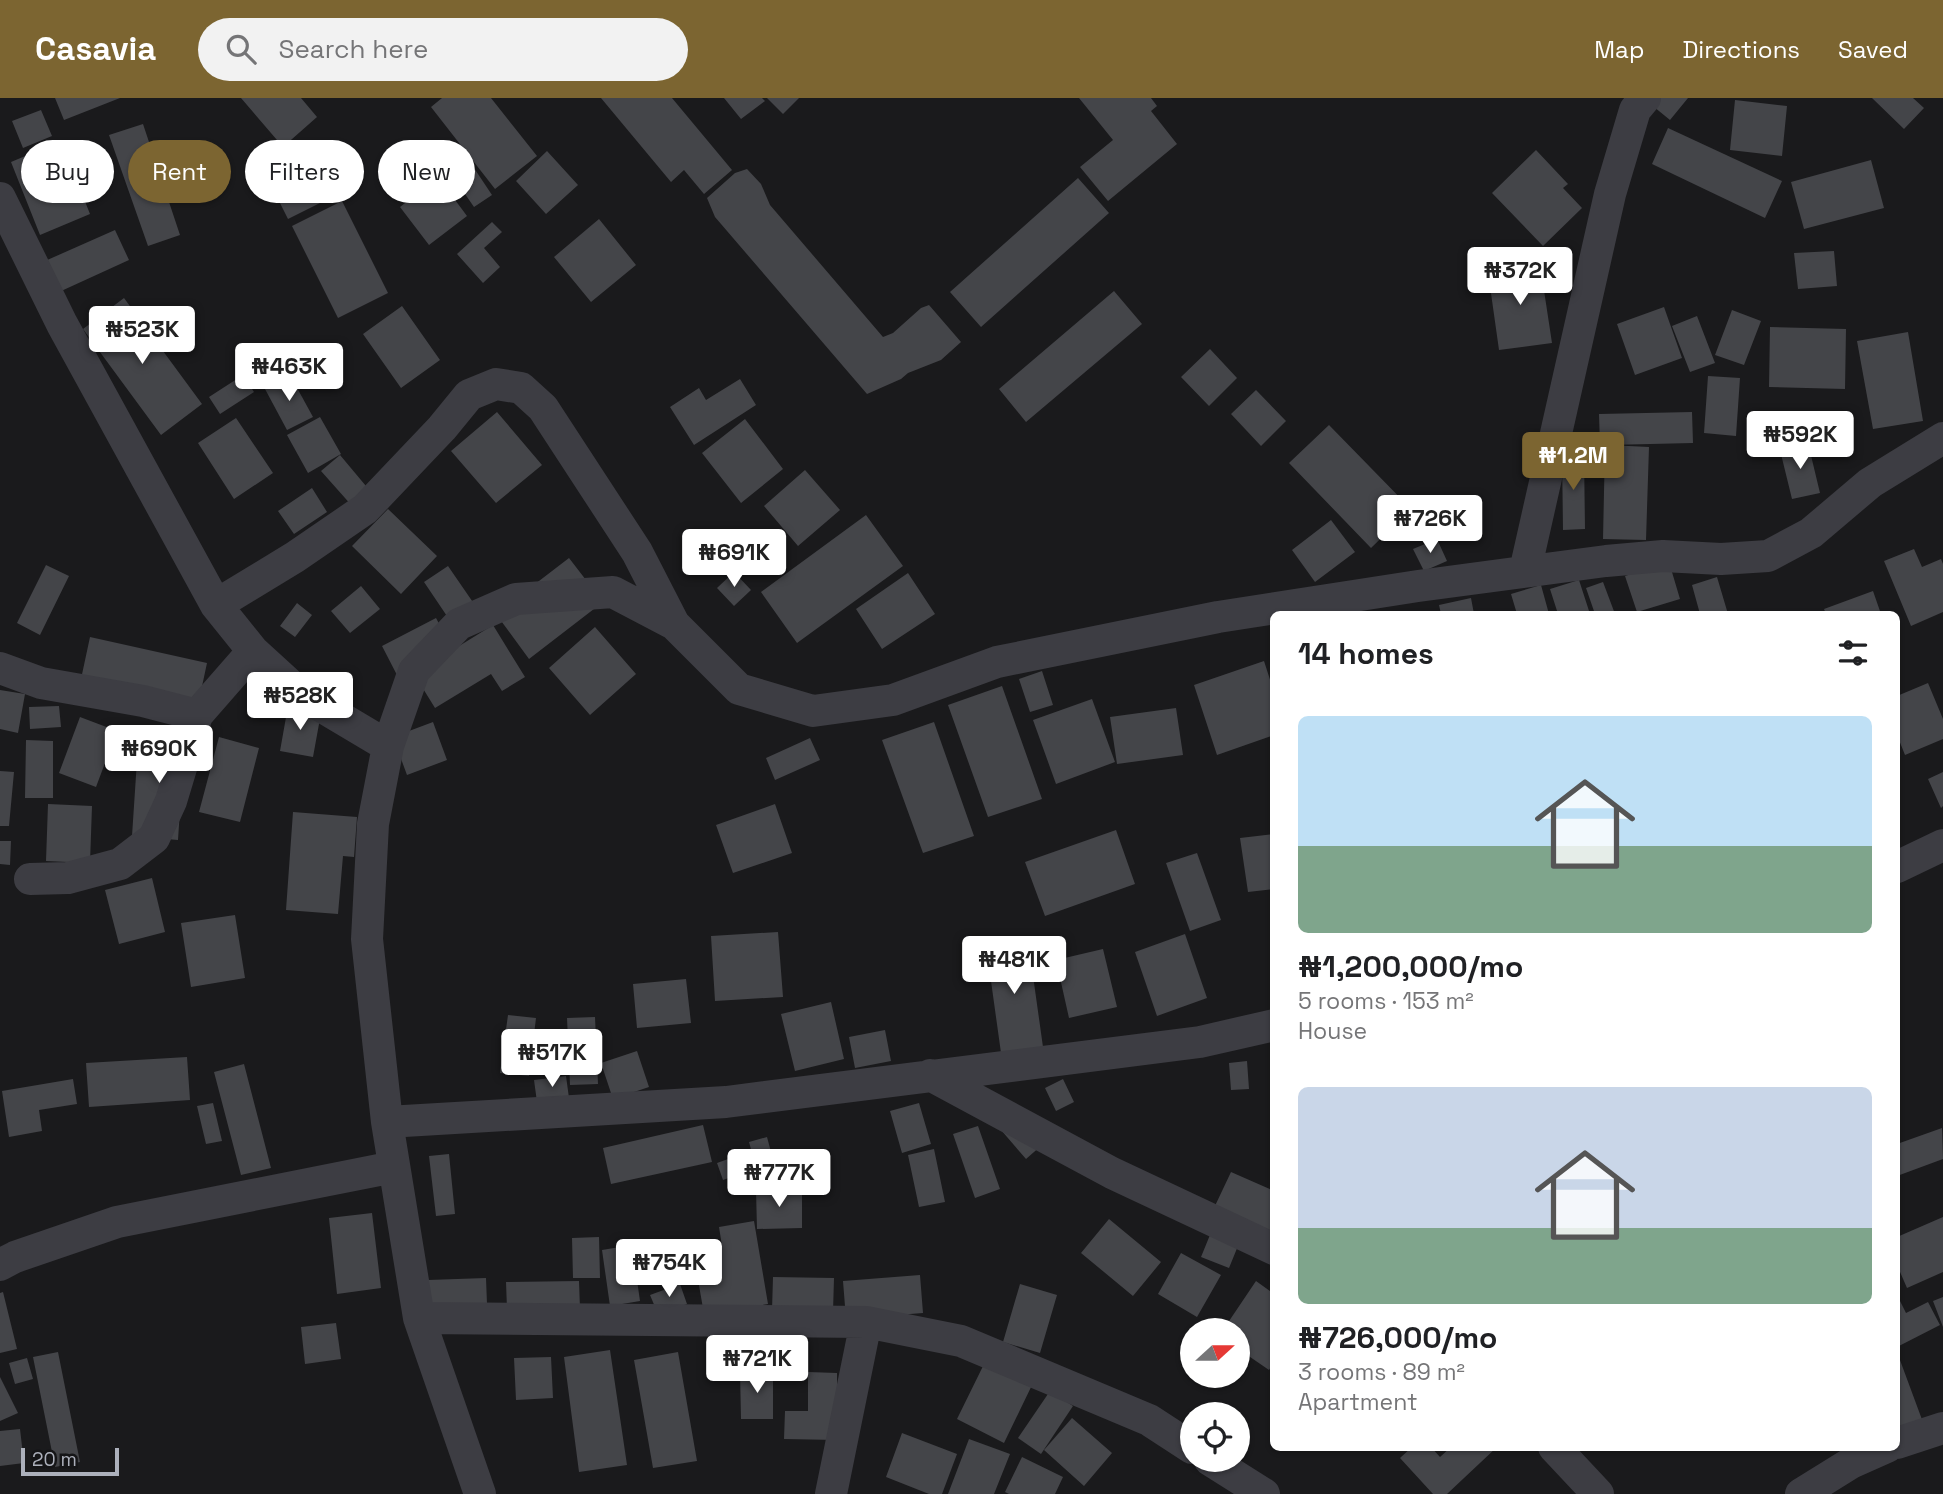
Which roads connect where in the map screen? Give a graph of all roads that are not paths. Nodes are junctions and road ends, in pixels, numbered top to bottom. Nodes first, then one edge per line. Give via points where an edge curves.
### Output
1 (1645, 98) edge
2 (0, 198) edge
3 (1943, 438) edge
4 (1525, 571) junction
5 (216, 604) junction
6 (674, 624) junction
7 (253, 651) junction
8 (0, 668) edge
9 (197, 715) junction
10 (388, 746) junction
11 (1943, 845) edge
12 (1900, 866) edge
13 (30, 879) dead end
14 (1270, 1026) edge
15 (930, 1075) junction
16 (387, 1122) junction
17 (394, 1167) junction
18 (1270, 1247) edge
19 (0, 1265) edge
20 (419, 1318) junction
21 (866, 1322) junction
22 (1943, 1428) edge
23 (1180, 1440) edge
24 (1900, 1442) edge
25 (1558, 1451) edge
26 (1878, 1451) edge
27 (1229, 1472) edge
28 (480, 1494) edge
29 (831, 1494) edge
30 (1264, 1494) edge
31 (1598, 1494) edge
32 (1801, 1494) edge

1 - 4 street via 1635,110 1610,194
2 - 5 street via 62,324
3 - 4 street via 1870,483 1811,533 1768,556 1663,556
4 - 6 street via 1218,617 997,662 893,700 813,711 739,689
5 - 6 street via 365,509 469,395 496,384 521,388 543,408 637,552
5 - 7 street
6 - 10 street via 613,592 516,599 459,624 415,671
7 - 9 street
7 - 10 street via 299,693
8 - 9 street via 41,683
9 - 13 street via 171,801 154,838 120,864 68,878
10 - 16 street via 373,824 367,939
11 - 12 street
14 - 15 street via 1200,1042
15 - 16 street via 726,1102
15 - 18 street via 1112,1173
16 - 17 street
17 - 19 street via 117,1222
17 - 20 street
20 - 21 street
20 - 28 street
21 - 23 street via 961,1340 1149,1420
21 - 29 street
22 - 24 street
25 - 31 street
26 - 32 street
27 - 30 street

